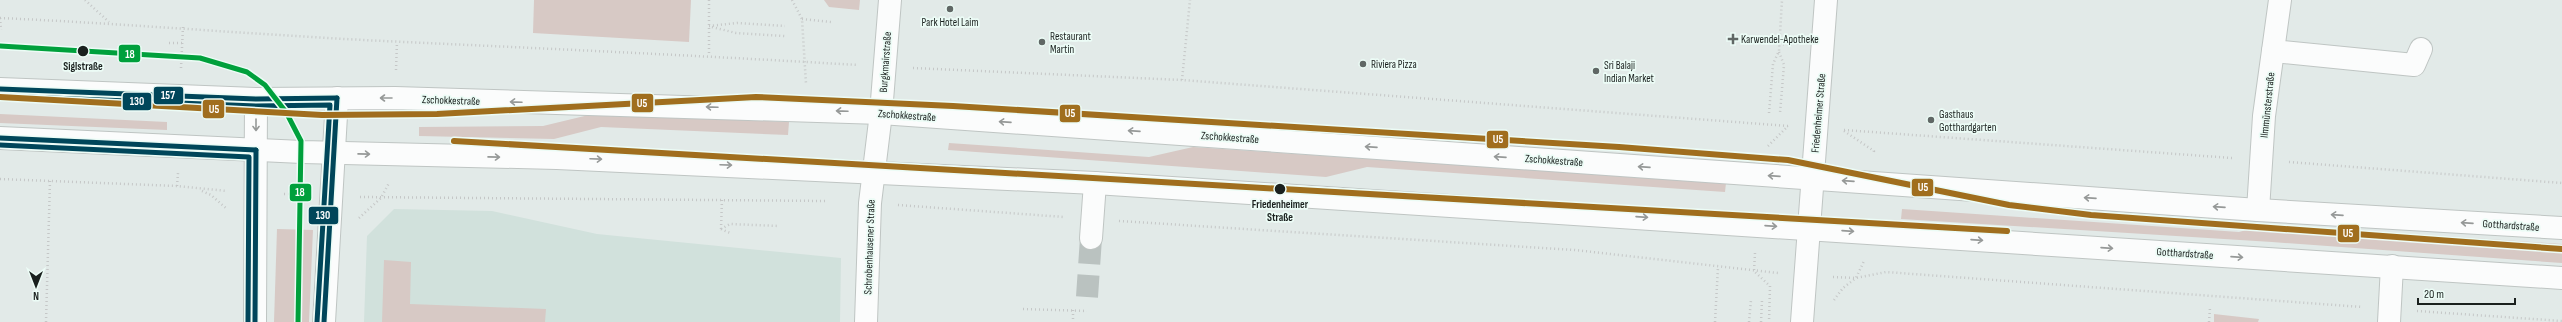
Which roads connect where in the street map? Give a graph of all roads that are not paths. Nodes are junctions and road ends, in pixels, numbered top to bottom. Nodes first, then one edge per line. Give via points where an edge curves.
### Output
1 (890, 0) edge
2 (1826, 0) edge
3 (2280, 0) edge
4 (2421, 48) dead end
5 (2273, 51) junction
6 (0, 89) edge
7 (337, 98) junction
8 (256, 99) junction
9 (881, 113) junction
10 (0, 138) edge
11 (256, 150) junction
12 (334, 153) junction
13 (873, 172) junction
14 (1812, 179) junction
15 (1095, 183) junction
16 (2258, 210) junction
17 (2562, 228) edge
18 (1809, 229) junction
19 (1091, 238) tunnel mouth
20 (2392, 266) junction
21 (2562, 278) edge
22 (2390, 315) edge
23 (255, 322) edge
24 (324, 322) edge
25 (866, 322) edge
26 (1802, 322) edge

1 - 9 main road, Burgkmairstraße
2 - 14 main road, Friedenheimer Straße
3 - 5 main road, Ilmmünsterstraße
4 - 5 main road via 2414,65
5 - 16 main road, Ilmmünsterstraße via 2264,116
6 - 8 main road, Zschokkestraße
7 - 8 main road, Zschokkestraße
9 -> 7 main road, Zschokkestraße
7 - 12 main road
8 -> 11 main road
9 - 13 main road, Burgkmairstraße
14 -> 9 main road, Zschokkestraße
10 - 11 main road
11 - 12 main road
11 - 23 main road
12 -> 13 main road via 557,158
12 - 24 main road
13 - 15 main road
13 - 25 main road, Schrobenhausener Straße
16 -> 14 main road, Gotthardstraße
14 - 18 main road, Friedenheimer Straße
15 -> 18 main road
15 - 19 main road
17 -> 16 main road, Gotthardstraße
18 -> 20 main road, Gotthardstraße
18 - 26 main road, Friedenheimer Straße
20 - 21 main road, Gotthardstraße
20 - 22 main road

